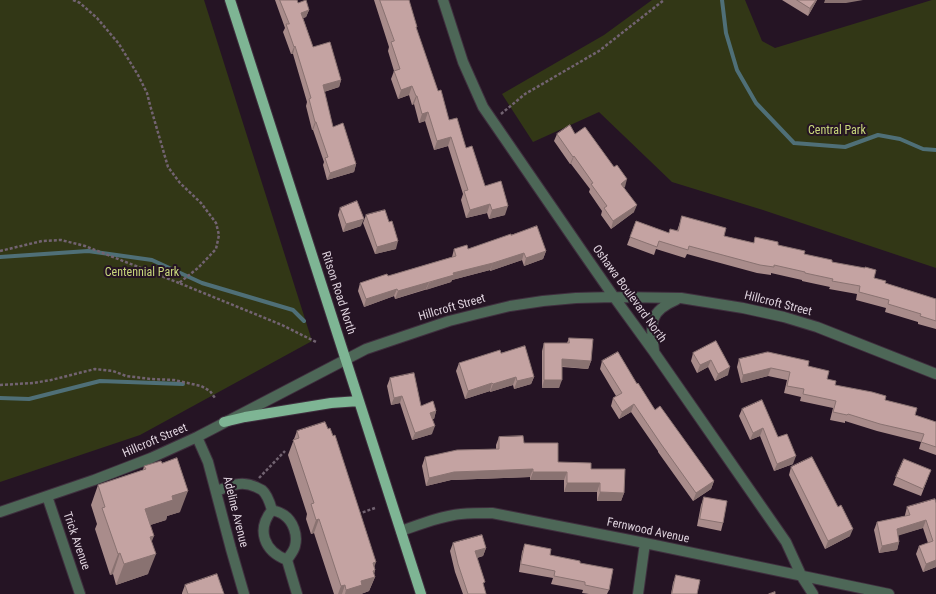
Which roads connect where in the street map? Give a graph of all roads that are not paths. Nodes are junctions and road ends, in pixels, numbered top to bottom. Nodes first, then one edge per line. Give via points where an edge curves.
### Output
1 (230, 0) edge
2 (443, 0) edge
3 (614, 297) junction
4 (681, 298) junction
5 (654, 352) junction
6 (346, 359) junction
7 (936, 374) edge
8 (359, 401) junction
9 (224, 422) junction
10 (197, 437) junction
11 (216, 491) junction
12 (47, 496) junction
13 (272, 510) junction
14 (0, 512) edge
15 (401, 531) junction
16 (645, 543) junction
17 (287, 560) junction
18 (802, 577) junction
19 (80, 594) edge
20 (244, 594) edge
21 (297, 594) edge
22 (421, 594) edge
23 (638, 594) edge
24 (813, 594) edge
25 (889, 594) edge

1 - 6 main road, Ritson Road North
2 - 3 street, Oshawa Boulevard North via 463,62 484,107
3 - 4 street, Hillcroft Street
3 - 5 street, Oshawa Boulevard North
3 - 6 street, Hillcroft Street via 576,298 510,306 380,344
4 - 5 street via 666,305 654,318 651,328
4 - 7 street, Hillcroft Street via 784,317
5 - 18 street, Oshawa Boulevard North via 786,542
6 - 8 main road, Ritson Road North
6 - 9 street, Hillcroft Street
8 - 9 main road via 331,403
8 - 15 main road, Ritson Road North
9 - 10 street, Hillcroft Street
10 - 11 street, Adeline Avenue via 208,462
10 - 12 street, Hillcroft Street via 151,458
11 - 13 street via 239,484 252,485 263,490
11 - 20 street, Adeline Avenue
12 - 14 street, Hillcroft Street
12 - 19 street, Trick Avenue
13 - 17 street via 263,527 265,540 272,551
13 - 17 street via 285,515 295,532 296,545
15 - 16 street, Fernwood Avenue via 444,517 492,513
15 - 22 main road, Ritson Road North
16 - 18 street, Fernwood Avenue
16 - 23 street
17 - 21 street
18 - 24 street, Oshawa Boulevard North
18 - 25 street, Fernwood Avenue

